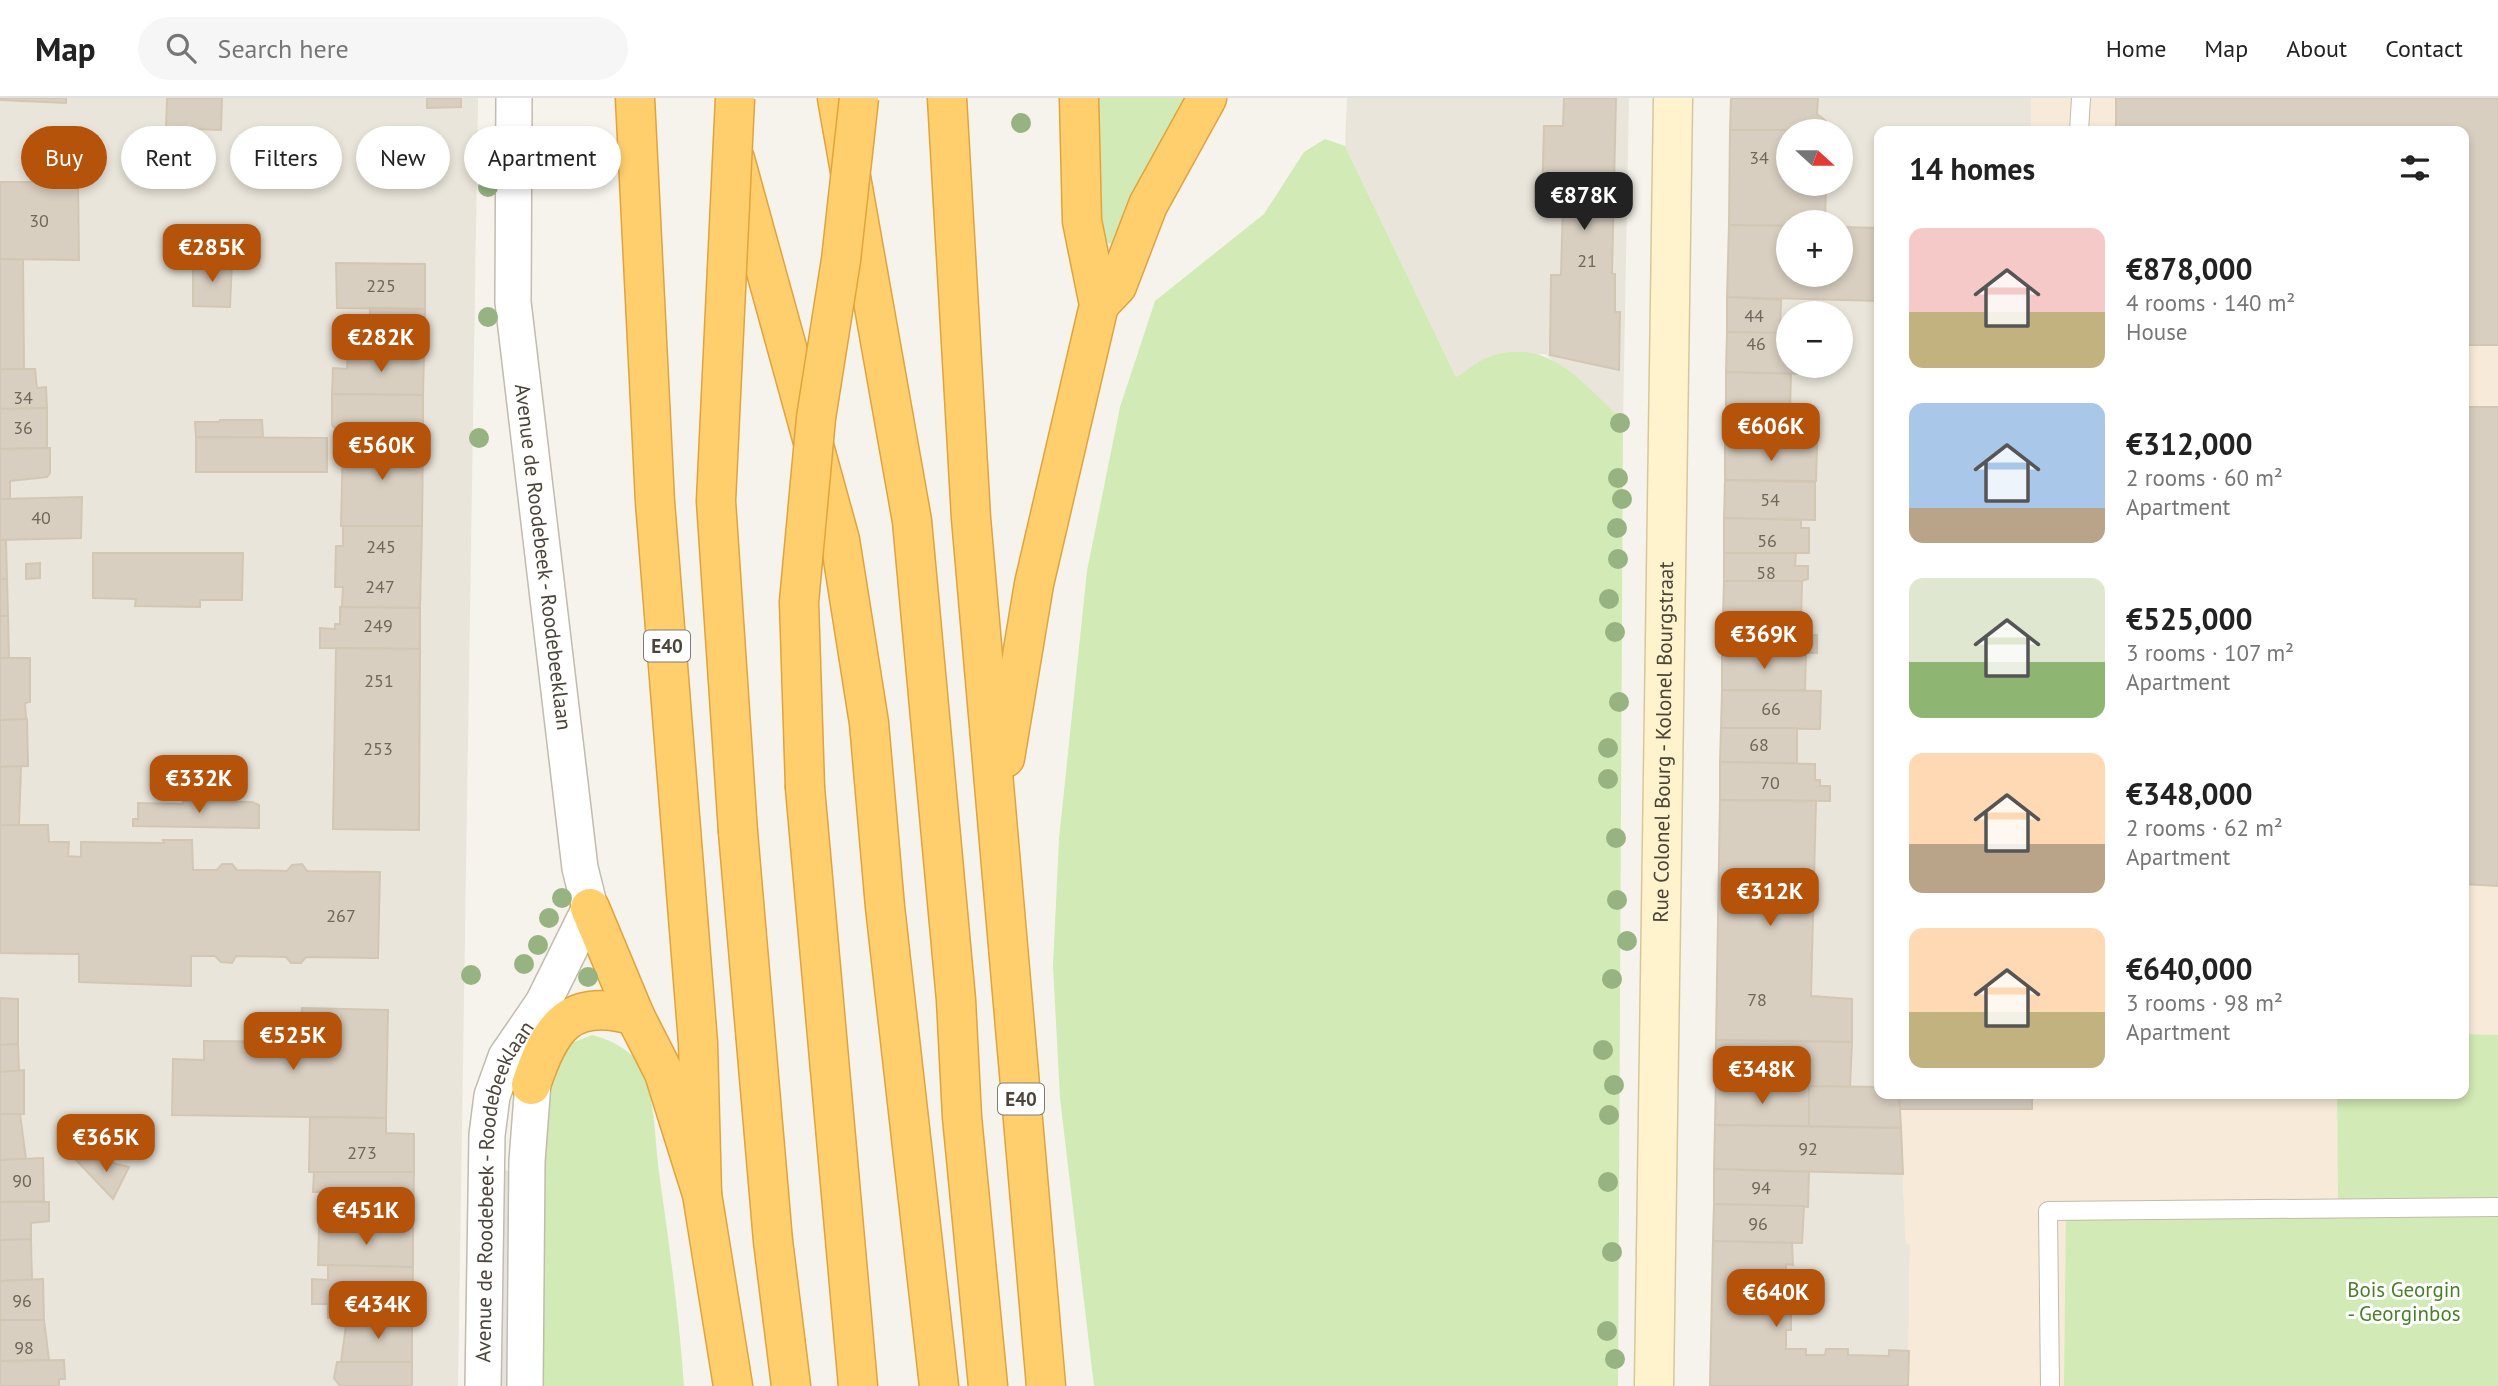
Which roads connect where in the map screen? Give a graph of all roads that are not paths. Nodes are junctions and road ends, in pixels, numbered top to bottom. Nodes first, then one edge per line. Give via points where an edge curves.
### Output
1 (514, 98) edge
2 (635, 98) edge
3 (720, 98) edge
4 (735, 98) edge
5 (837, 98) edge
6 (859, 98) edge
7 (947, 98) edge
8 (1079, 98) edge
9 (1206, 98) edge
10 (1672, 98) edge
11 (2081, 98) edge
12 (2079, 126) edge
13 (1099, 305) junction
14 (995, 812) junction
15 (590, 908) junction
16 (543, 1003) junction
17 (635, 1016) junction
18 (531, 1085) junction
19 (702, 1194) junction
20 (2498, 1207) edge
21 (483, 1386) edge
22 (525, 1386) edge
23 (733, 1386) edge
24 (791, 1386) edge
25 (858, 1386) edge
26 (939, 1386) edge
27 (988, 1386) edge
28 (1046, 1386) edge
29 (1654, 1386) edge
30 (2050, 1386) edge

1 - 15 street, Avenue de Roodebeek - Roodebeeklaan via 513,302 580,868
2 - 19 highway, E40 via 656,502 698,1042
3 - 26 highway via 840,540 869,723
4 - 24 highway, bridge via 716,501 737,832 773,1241
5 - 27 highway via 912,521
6 - 25 highway, bridge via 841,260 816,418 799,602 805,788
7 - 14 highway, E40 via 971,518
8 - 13 highway via 1082,221
9 - 13 highway via 1148,205 1117,286
10 - 29 street, Rue Colonel Bourg - Kolonel Bourgstraat
11 - 12 lane
13 - 14 highway via 1034,584
14 - 28 highway, E40
15 - 16 street, Avenue de Roodebeek - Roodebeeklaan
15 - 17 highway
16 - 18 street, Avenue de Roodebeek - Roodebeeklaan
16 - 21 street, Avenue de Roodebeek - Roodebeeklaan via 506,1057 492,1096 487,1135
17 - 18 highway via 595,1010 564,1019 551,1037
17 - 19 highway via 664,1073
18 - 22 street, Avenue de Roodebeek - Roodebeeklaan
19 - 23 highway, E40
20 - 30 lane via 2048,1211

